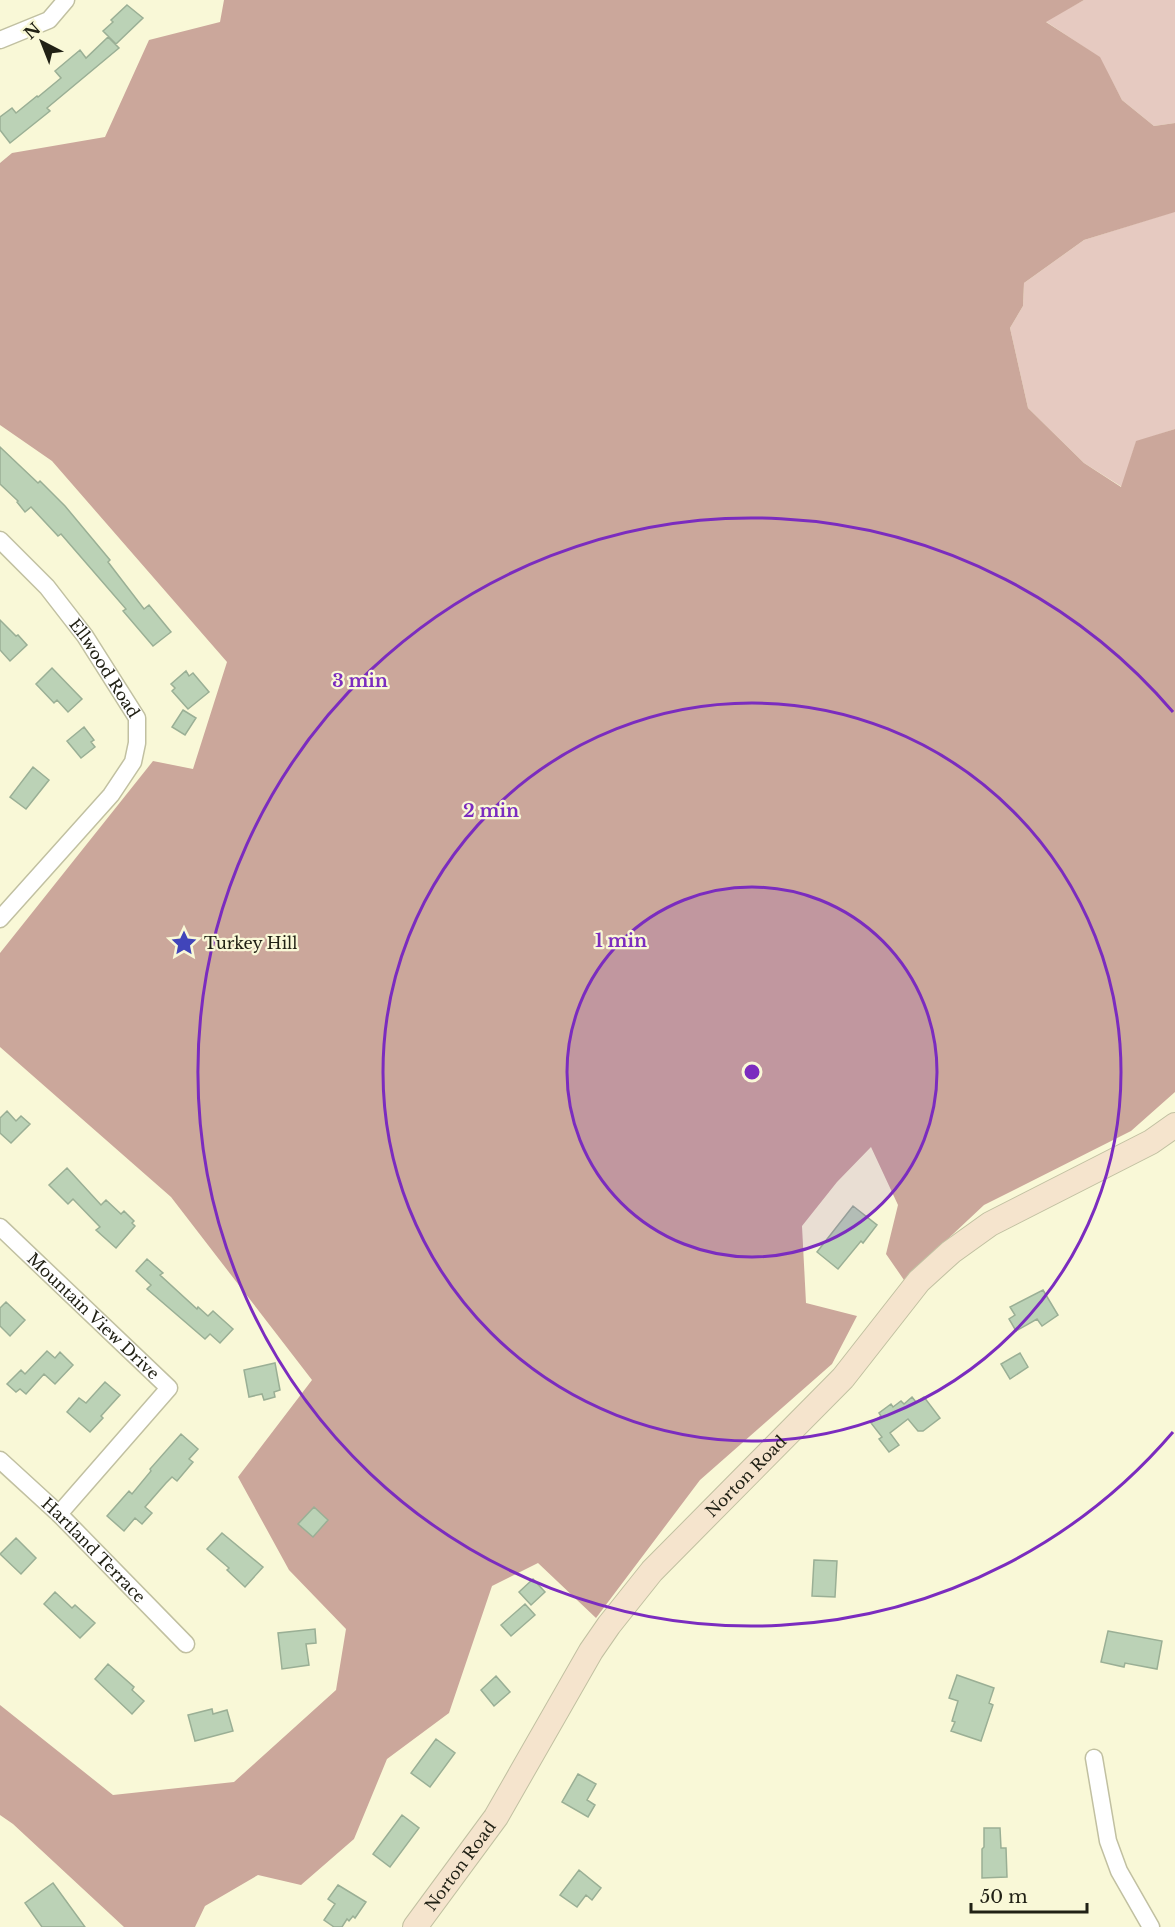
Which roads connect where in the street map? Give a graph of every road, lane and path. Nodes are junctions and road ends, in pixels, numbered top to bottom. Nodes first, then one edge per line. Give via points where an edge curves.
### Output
1 (66, 0) edge
2 (0, 40) edge
3 (0, 540) edge
4 (0, 919) edge
5 (1175, 1125) edge
6 (0, 1227) edge
7 (0, 1460) edge
8 (59, 1514) junction
9 (186, 1644) dead end
10 (1094, 1758) dead end
11 (415, 1927) edge
12 (1151, 1927) edge

1 - 2 street via 49,20
3 - 4 street, Ellwood Road via 47,587 85,636 137,718 137,743 133,762 111,795
5 - 11 main road, Norton Road via 1151,1142 990,1224 919,1281 843,1378 628,1600 591,1651 496,1817
6 - 8 street, Mountain View Drive via 169,1388
7 - 8 street, Hartland Terrace
8 - 9 street, Hartland Terrace
10 - 12 street via 1108,1841 1119,1871

